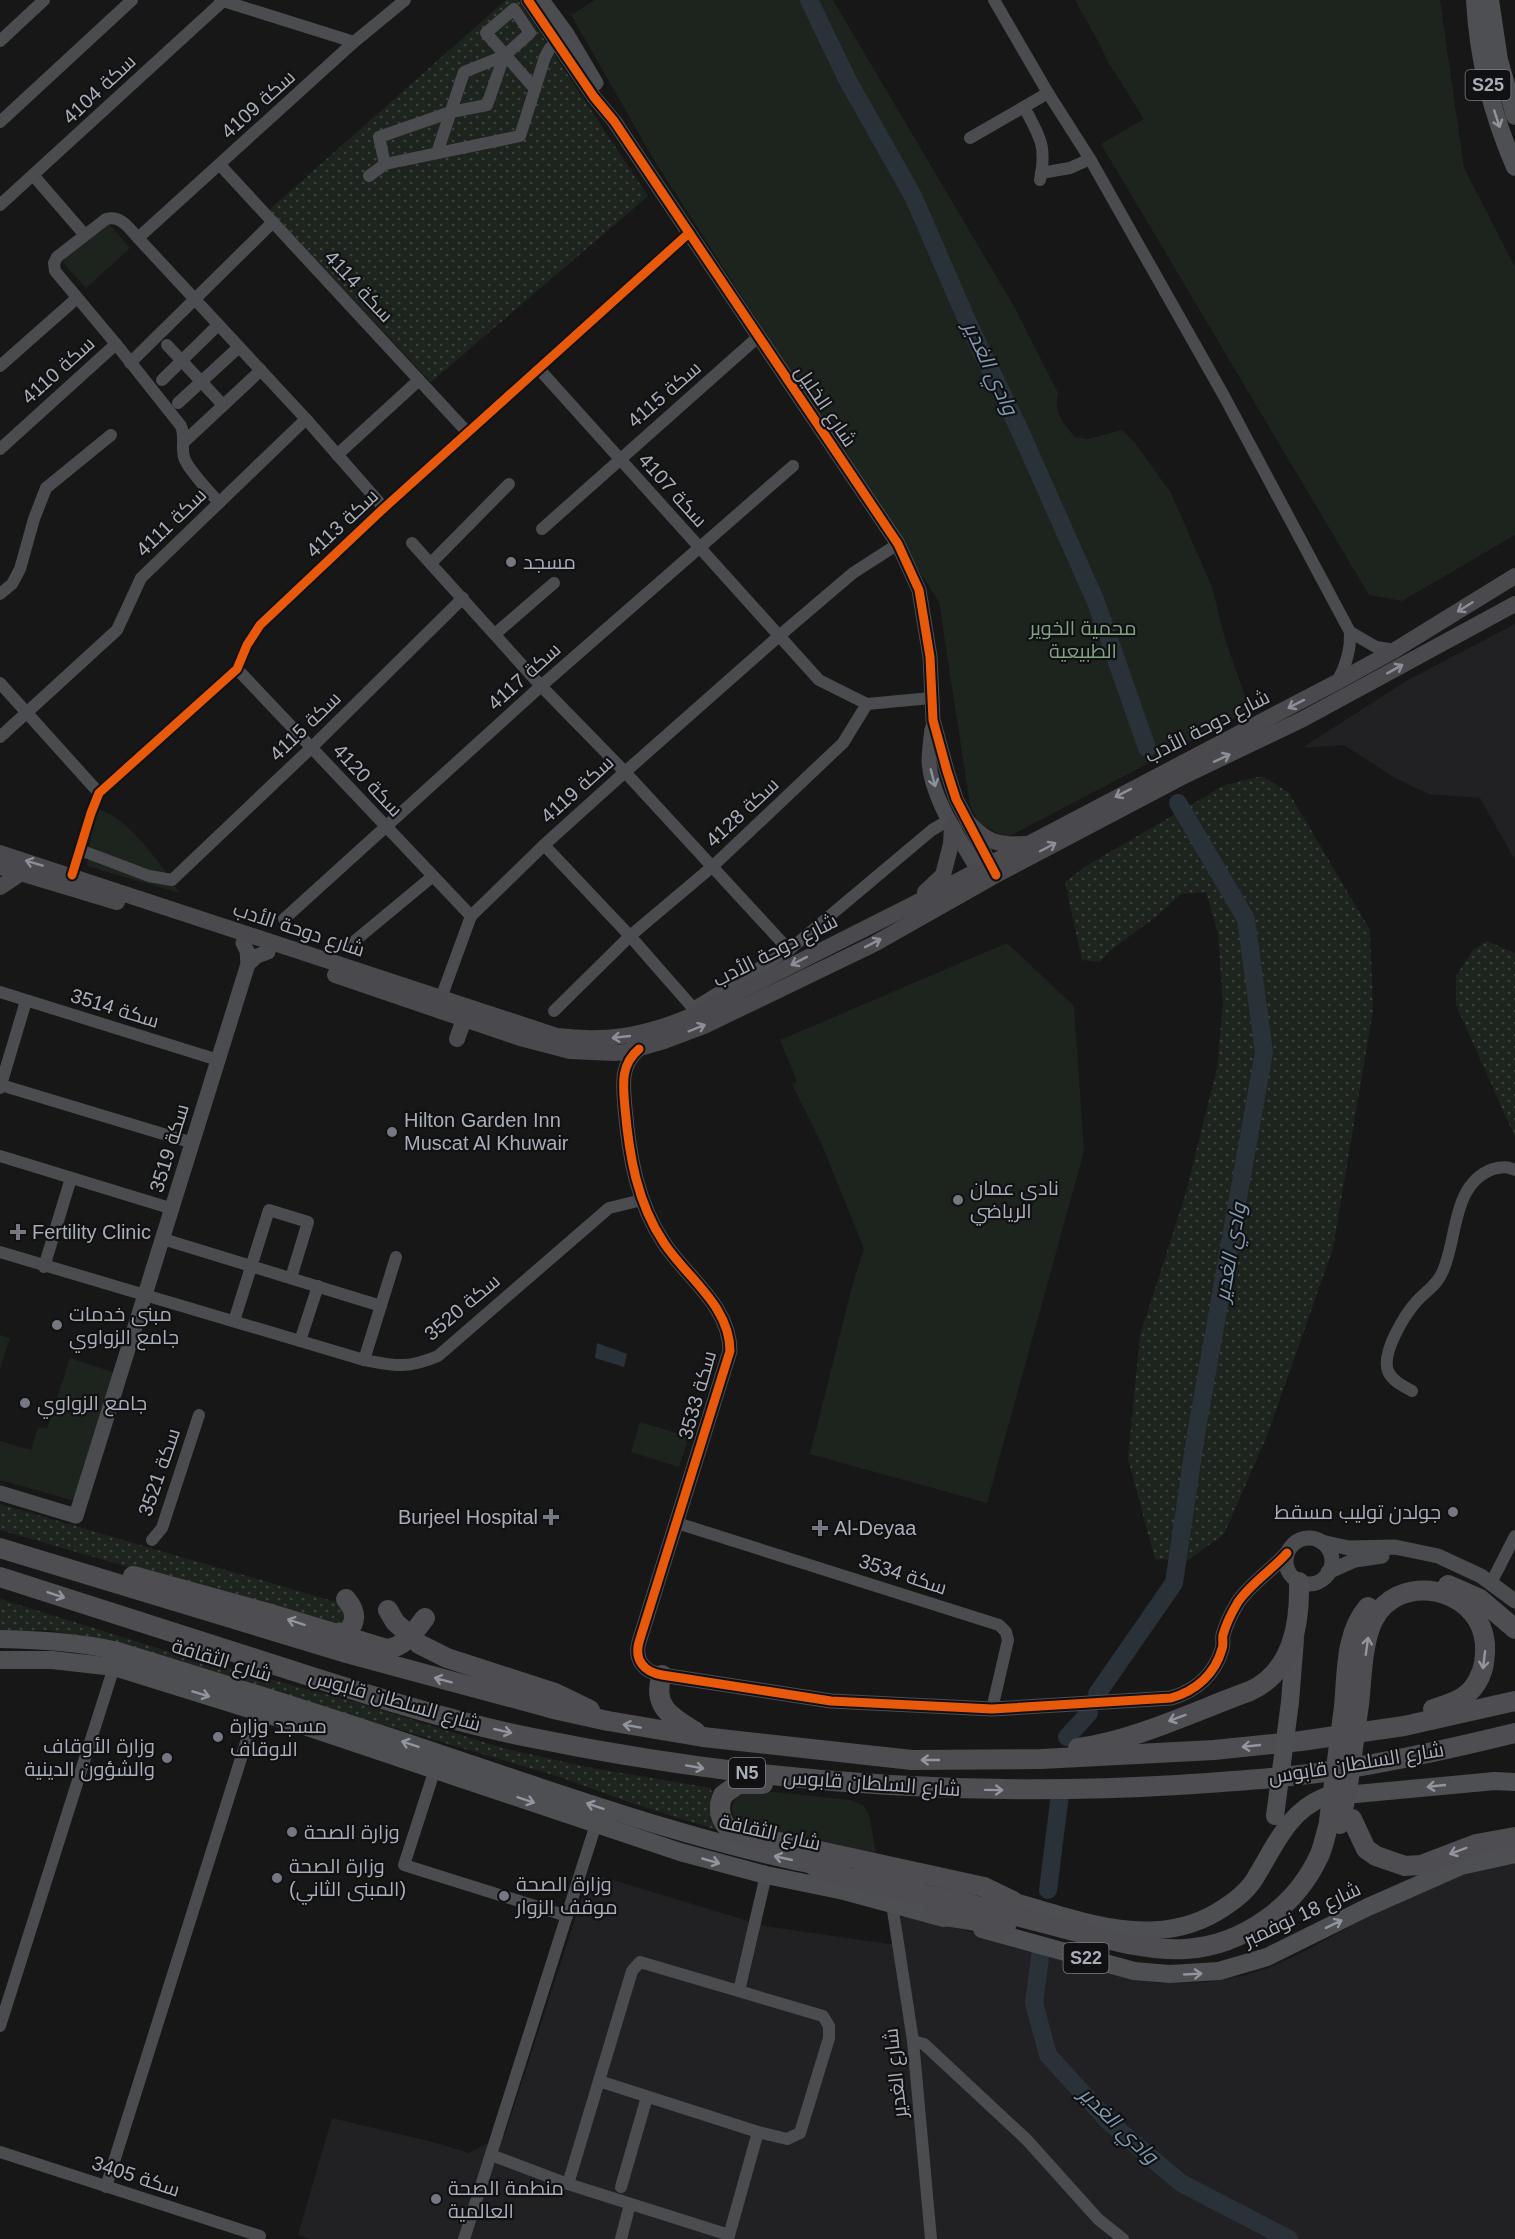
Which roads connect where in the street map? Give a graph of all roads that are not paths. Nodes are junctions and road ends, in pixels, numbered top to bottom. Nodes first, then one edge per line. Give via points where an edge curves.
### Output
1 (44, 0) edge
2 (132, 0) edge
3 (222, 0) edge
4 (405, 0) edge
5 (528, 0) edge
6 (542, 0) edge
7 (994, 0) edge
8 (1474, 0) edge
9 (1490, 0) edge
10 (562, 38) junction
11 (0, 41) edge
12 (354, 42) junction
13 (504, 56) junction
14 (535, 89) junction
15 (1047, 93) junction
16 (1024, 107) junction
17 (452, 112) junction
18 (1515, 116) edge
19 (0, 122) edge
20 (970, 138) dead end
21 (437, 153) junction
22 (1090, 159) junction
23 (385, 164) junction
24 (220, 165) junction
25 (1515, 166) edge
26 (33, 175) junction
27 (369, 176) dead end
28 (0, 205) edge
29 (273, 222) junction
30 (84, 234) junction
31 (688, 234) junction
32 (138, 238) junction
33 (77, 298) junction
34 (194, 298) junction
35 (218, 325) junction
36 (758, 337) junction
37 (116, 344) junction
38 (167, 345) dead end
39 (239, 347) junction
40 (181, 361) junction
41 (130, 363) junction
42 (0, 366) edge
43 (539, 369) junction
44 (261, 370) junction
45 (162, 380) dead end
46 (419, 380) junction
47 (202, 383) junction
48 (178, 403) dead end
49 (223, 405) junction
50 (306, 419) junction
51 (468, 433) junction
52 (111, 435) dead end
53 (184, 442) junction
54 (0, 449) edge
55 (338, 455) junction
56 (619, 459) junction
57 (794, 466) dead end
58 (509, 484) dead end
59 (219, 503) junction
60 (384, 508) junction
61 (542, 529) dead end
62 (412, 543) dead end
63 (898, 544) junction
64 (698, 547) junction
65 (430, 563) junction
66 (1515, 576) edge
67 (554, 583) dead end
68 (0, 594) edge
69 (464, 598) junction
70 (1515, 604) edge
71 (1350, 632) junction
72 (495, 634) junction
73 (779, 636) junction
74 (1395, 650) junction
75 (237, 669) junction
76 (1337, 682) junction
77 (0, 683) edge
78 (542, 686) junction
79 (931, 698) junction
80 (867, 704) junction
81 (28, 712) junction
82 (0, 737) edge
83 (311, 748) junction
84 (625, 772) junction
85 (99, 793) junction
86 (956, 823) junction
87 (386, 828) junction
88 (1025, 844) junction
89 (544, 845) junction
90 (80, 850) junction
91 (0, 853) edge
92 (713, 866) junction
93 (0, 867) edge
94 (987, 872) junction
95 (21, 873) junction
96 (72, 875) junction
97 (433, 876) junction
98 (0, 887) edge
99 (912, 905) junction
100 (471, 916) junction
101 (284, 919) dead end
102 (630, 936) junction
103 (243, 943) junction
104 (351, 944) dead end
105 (789, 950) junction
106 (268, 952) junction
107 (248, 964) junction
108 (0, 992) edge
109 (441, 998) junction
110 (26, 1001) junction
111 (554, 1011) dead end
112 (464, 1019) junction
113 (457, 1039) dead end
114 (639, 1049) junction
115 (590, 1052) junction
116 (218, 1060) junction
117 (623, 1077) junction
118 (0, 1087) edge
119 (193, 1143) junction
120 (0, 1156) edge
121 (1515, 1170) edge
122 (71, 1178) junction
123 (642, 1200) junction
124 (173, 1209) junction
125 (163, 1239) junction
126 (0, 1252) edge
127 (396, 1257) dead end
128 (251, 1266) junction
129 (44, 1267) junction
130 (291, 1278) junction
131 (318, 1287) junction
132 (145, 1297) junction
133 (381, 1306) junction
134 (234, 1321) junction
135 (300, 1341) junction
136 (364, 1360) junction
137 (1412, 1391) dead end
138 (199, 1414) dead end
139 (0, 1493) edge
140 (677, 1523) junction
141 (1515, 1536) edge
142 (152, 1540) dead end
143 (1321, 1542) junction
144 (0, 1547) edge
145 (1287, 1552) junction
146 (1328, 1572) junction
147 (0, 1577) edge
148 (1296, 1580) junction
149 (1491, 1583) junction
150 (346, 1599) dead end
151 (1515, 1601) edge
152 (388, 1610) dead end
153 (1515, 1612) edge
154 (424, 1618) dead end
155 (1296, 1628) junction
156 (1515, 1629) edge
157 (330, 1633) junction
158 (410, 1637) junction
159 (0, 1639) edge
160 (61, 1641) junction
161 (1224, 1644) junction
162 (0, 1660) edge
163 (114, 1667) junction
164 (662, 1675) junction
165 (231, 1686) junction
166 (1515, 1701) edge
167 (1351, 1706) junction
168 (993, 1709) junction
169 (608, 1721) junction
170 (249, 1733) dead end
171 (1515, 1733) edge
172 (703, 1737) junction
173 (1301, 1741) junction
174 (1041, 1759) junction
175 (435, 1769) junction
176 (796, 1778) junction
177 (1515, 1780) edge
178 (1341, 1822) junction
179 (596, 1824) junction
180 (1515, 1837) edge
181 (1515, 1854) edge
182 (814, 1866) junction
183 (766, 1875) junction
184 (956, 1900) junction
185 (1013, 1901) junction
186 (892, 1904) junction
187 (932, 1914) junction
188 (567, 1916) junction
189 (1073, 1917) junction
190 (739, 1991) junction
191 (0, 2026) edge
192 (913, 2040) junction
193 (599, 2082) junction
194 (647, 2097) junction
195 (758, 2132) junction
196 (0, 2152) edge
197 (491, 2155) junction
198 (568, 2184) junction
199 (106, 2187) junction
200 (621, 2187) dead end
201 (630, 2204) junction
202 (260, 2236) dead end
203 (729, 2237) edge
204 (464, 2239) edge
205 (621, 2239) edge
206 (931, 2239) edge
207 (1123, 2239) edge

1 - 11 street
2 - 19 street
3 - 12 street
3 - 26 street, سكة 4104
4 - 12 street, سكة 4109
5 - 10 street, شارع الخليل
6 - 10 street, شارع الخليل
7 - 15 street
8 -> 25 main road, S25 via 1494,113
9 - 18 main road via 1498,60
10 - 14 street via 546,57
10 - 31 street, شارع الخليل via 597,85 614,121
12 - 24 street, سكة 4109
13 - 14 street
13 - 17 street via 464,72
13 - 17 street via 487,105
14 - 21 street via 520,136
15 - 16 street
15 - 22 street
16 - 20 street
16 - 22 street via 1044,148 1040,176
17 - 21 street
17 - 23 street via 379,137
21 - 23 street
22 - 71 street via 1224,396
23 - 27 street
24 - 29 street, سكة 4114
24 - 32 street, سكة 4109
26 - 28 street, سكة 4104
26 - 30 street
29 - 34 street
29 - 46 street, سكة 4114
30 - 32 street via 113,217
30 - 33 street via 54,263 57,274
31 - 36 street, شارع الخليل
31 - 43 street, سكة 4113
32 - 34 street
33 - 37 street
33 - 42 street
34 - 35 street
34 - 41 street
35 - 39 street
35 - 40 street
36 - 56 street, سكة 4115
36 - 63 street, شارع الخليل
37 - 41 street
37 - 54 street, سكة 4110
38 - 40 street
39 - 44 street
39 - 47 street
40 - 45 street
40 - 47 street
41 - 53 street via 181,426
43 - 51 street, سكة 4113
43 - 56 street, سكة 4107
44 - 49 street
44 - 50 street
46 - 51 street, سكة 4114
46 - 55 street
47 - 48 street
47 - 49 street
49 - 53 street
50 - 55 street
50 - 59 street, سكة 4111
51 - 60 street, سكة 4113
52 - 68 street via 46,488 20,569 12,584
53 - 59 street via 185,460
55 - 60 street
56 - 61 street, سكة 4115
56 - 64 street, سكة 4107
57 - 64 street, سكة 4117
58 - 65 street
59 - 81 street, سكة 4111 via 141,578 117,630
60 - 75 street, سكة 4113 via 260,625
62 - 65 street
63 - 73 street, سكة 4119 via 853,573
63 - 79 street, شارع الخليل via 919,590 930,657
64 - 73 street, سكة 4107
64 - 78 street, سكة 4117
65 - 69 street
66 -> 74 main road, شارع دوحة الأدب
67 - 72 street
69 - 72 street
69 - 83 street, سكة 4115
94 -> 70 main road, شارع دوحة الأدب via 1303,719
71 - 74 street via 1366,643
71 - 76 street via 1349,653
72 - 78 street
73 - 80 street via 819,680
73 - 84 street, سكة 4119
74 - 76 main road, شارع دوحة الأدب
75 - 83 street, سكة 4120
75 - 85 street, سكة 4113
76 -> 88 main road, شارع دوحة الأدب
77 - 81 street
78 - 84 street
78 - 87 street, سكة 4117
79 - 80 street
79 - 86 street, شارع الخليل via 933,720 956,799
80 - 92 street, سكة 4128 via 843,743
81 - 82 street, سكة 4111
81 - 85 street
83 - 87 street, سكة 4120
83 - 90 street, سكة 4115 via 172,880 149,876
84 - 89 street, سكة 4119
84 - 92 street
85 - 90 street, سكة 4113
86 - 88 main road via 986,839
86 - 94 street, شارع الخليل
86 - 99 main road via 943,875
86 - 105 street via 932,830
87 - 97 street, سكة 4120
87 - 101 street, سكة 4117
88 - 94 main road, شارع دوحة الأدب
89 - 100 street, سكة 4119
89 - 102 street
90 - 96 street, سكة 4113
96 -> 91 main road, شارع دوحة الأدب
92 - 102 street, سكة 4128
92 - 105 street
93 - 95 main road, شارع دوحة الأدب
94 - 99 main road, شارع دوحة الأدب
114 -> 94 main road, شارع دوحة الأدب via 704,1026 873,944
95 - 98 main road
95 - 103 main road, شارع دوحة الأدب
96 - 109 main road, شارع دوحة الأدب
97 - 100 street, سكة 4120
97 - 104 street
99 -> 109 main road, شارع دوحة الأدب via 689,1017 633,1036 557,1036
100 - 109 street, سكة 4119
102 - 105 street via 693,1008
102 - 111 street, سكة 4128
103 - 106 main road, شارع دوحة الأدب
103 - 107 street
106 - 107 street
106 - 112 main road, شارع دوحة الأدب
107 - 116 street, سكة 3519
108 - 110 street, سكة 3514
110 - 116 street, سكة 3514
110 - 118 street
112 - 113 main road
112 - 115 main road, شارع دوحة الأدب via 520,1038
114 - 115 main road, شارع دوحة الأدب
114 - 117 street via 626,1065
115 - 117 street via 614,1061
116 - 119 street, سكة 3519
117 - 123 street, سكة 3533 via 636,1185
118 - 119 street
119 - 124 street, سكة 3519
120 - 122 street
121 - 137 street via 1498,1167 1472,1184 1458,1214 1441,1277 1417,1300 1396,1333 1386,1360 1387,1370
122 - 124 street
122 - 129 street
123 - 136 street, سكة 3520 via 609,1208 438,1356 399,1367
123 - 140 street, سكة 3533 via 664,1243 720,1312 730,1343
124 - 125 street, سكة 3519
125 - 128 street
125 - 132 street, سكة 3519
126 - 129 street, سكة 3520
127 - 133 street
128 - 130 street
128 - 130 street via 269,1210 308,1222
128 - 134 street
129 - 132 street, سكة 3520
130 - 131 street
131 - 133 street
131 - 135 street
132 - 134 street, سكة 3520
132 - 139 street, سكة 3519 via 76,1516
133 - 136 street
134 - 135 street, سكة 3520
135 - 136 street, سكة 3520
138 - 142 street, سكة 3521 via 162,1528
140 - 164 street, سكة 3533 via 637,1650 643,1667
140 - 168 street, سكة 3534 via 999,1625 1008,1640
141 - 149 street
143 - 145 street via 1305,1539
143 - 146 street via 1331,1556
143 - 149 street via 1343,1548 1395,1547 1424,1552 1466,1568
157 -> 144 highway via 151,1580
169 -> 144 highway, شارع السلطان قابوس / N5 via 343,1652
145 - 148 street via 1286,1564
145 - 161 street via 1238,1602 1228,1621
146 - 148 street via 1315,1583
146 - 153 street via 1365,1557 1415,1560 1461,1576
147 -> 176 highway, شارع السلطان قابوس / N5 via 349,1689 469,1723 694,1767
148 - 155 highway
148 - 161 street via 1272,1582 1255,1594
149 - 151 street
150 - 157 highway via 353,1608 352,1627 346,1633
152 - 158 highway
154 - 158 highway
155 -> 174 highway via 1282,1663 1257,1688 1136,1734
155 - 189 main road, bridge via 1275,1816 1249,1869 1231,1888 1198,1909 1161,1921 1108,1923
156 - 167 highway via 1480,1599 1455,1587 1433,1581 1407,1581 1389,1587 1361,1615 1354,1632 1350,1650
157 - 158 highway via 387,1649 399,1647
158 - 169 highway via 447,1658 571,1700
159 - 160 main road, شارع الثقافة
160 - 163 main road via 105,1656
160 - 165 main road, شارع الثقافة via 118,1651
161 - 168 street via 1204,1680 1171,1698
162 - 163 main road, شارع الثقافة via 52,1660
163 - 165 main road via 123,1659
163 -> 175 main road, شارع الثقافة
163 - 191 street
164 - 168 street via 831,1701
164 - 172 highway via 658,1691 662,1706
182 -> 165 main road, شارع الثقافة via 634,1818
166 - 173 highway, شارع السلطان قابوس / N5 via 1404,1726
167 -> 173 highway via 1369,1630 1386,1602 1398,1594 1432,1590 1448,1595 1481,1626 1485,1642 1483,1671 1465,1696 1430,1710
167 - 178 highway, bridge
167 - 178 highway, bridge via 1348,1785
172 -> 169 highway, شارع السلطان قابوس / N5
170 - 199 street
176 -> 171 highway, شارع السلطان قابوس / N5 via 953,1790 1051,1791 1216,1782 1329,1771
174 -> 172 highway, شارع السلطان قابوس / N5 via 912,1760
173 -> 174 highway, شارع السلطان قابوس / N5
175 -> 179 main road, شارع الثقافة
175 - 188 street via 404,1865
176 - 185 highway via 781,1784 733,1787 721,1801 724,1824 737,1834 984,1887
177 -> 189 main road, شارع الثقافة via 1314,1801 1288,1821 1245,1890 1217,1912 1184,1926 1156,1932 1126,1931
180 -> 178 highway via 1476,1844 1421,1865 1405,1866 1376,1856
178 - 184 highway via 1312,1871 1286,1904 1251,1929 1187,1949 1114,1941
178 - 187 highway via 1325,1872 1300,1907 1267,1934 1212,1956 1162,1961 1127,1957 996,1924
179 -> 183 main road, شارع الثقافة
179 - 188 street
187 -> 181 main road, شارع 18 نوفمبر / S22 via 1125,1968 1162,1974 1203,1973 1267,1957 1461,1866
182 - 184 highway via 838,1875
182 - 185 main road, شارع الثقافة via 922,1880
183 - 186 main road, شارع الثقافة
183 - 190 street
184 - 186 highway via 940,1902 903,1893 895,1896
185 - 189 main road, شارع الثقافة
186 - 187 main road, شارع 18 نوفمبر / S22
186 - 192 street, شارع الغدير
188 - 197 street
190 - 193 street via 640,1962 632,1971
190 - 195 street via 823,2016 829,2026 800,2133 786,2139
192 - 206 street, شارع الغدير
192 - 207 street via 924,2044 1018,2132 1098,2219
193 - 194 street
193 - 198 street
194 - 195 street
194 - 200 street
195 - 203 street
196 - 199 street, سكة 3405
197 - 198 street
197 - 204 street
198 - 201 street
199 - 202 street, سكة 3405
201 - 203 street
201 - 205 street

